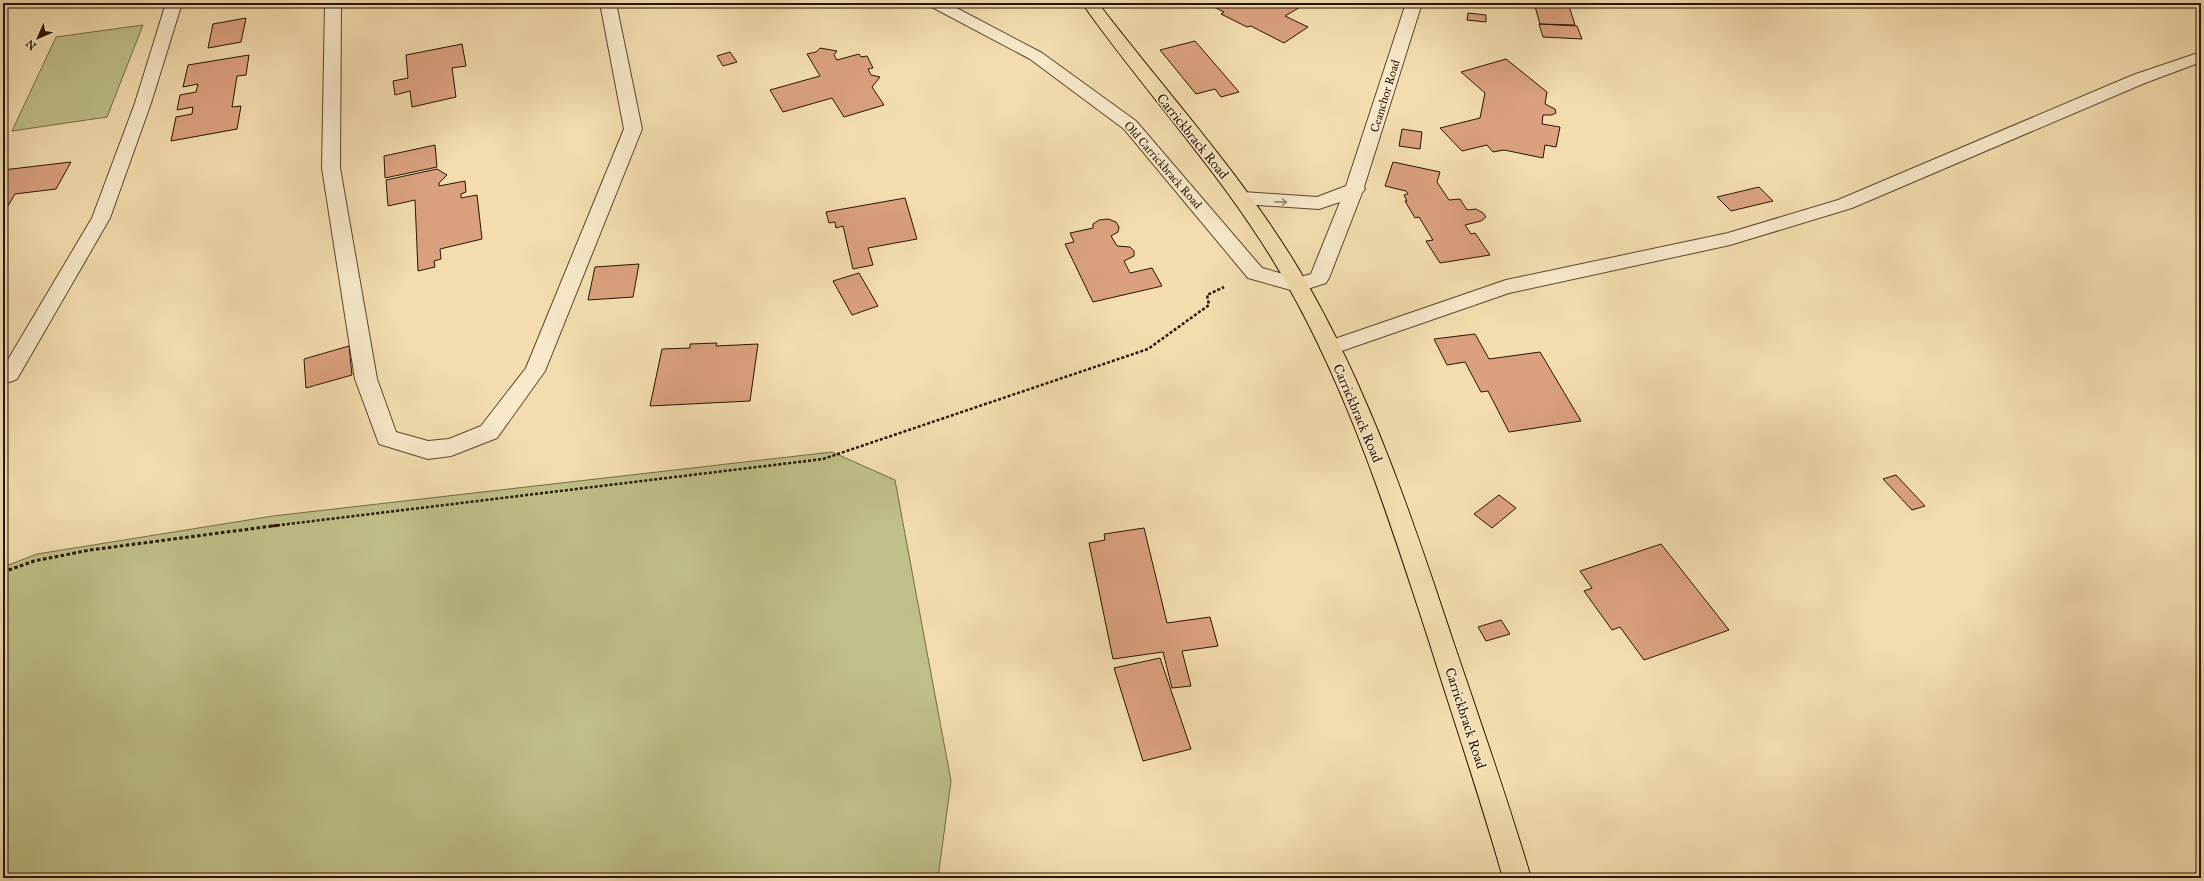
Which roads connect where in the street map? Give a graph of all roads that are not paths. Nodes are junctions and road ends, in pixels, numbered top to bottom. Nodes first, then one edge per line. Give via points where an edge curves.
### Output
1 (174, 3) edge
2 (333, 3) edge
3 (608, 3) edge
4 (935, 3) edge
5 (1090, 3) edge
6 (1414, 3) edge
7 (2201, 56) edge
8 (1356, 189) junction
9 (1242, 198) junction
10 (1298, 285) junction
11 (1330, 348) junction
12 (10, 374) dead end
13 (1517, 878) edge

1 - 12 street via 143,103 101,218
2 - 3 street via 331,168 366,379 387,438 428,450 451,447 489,432 535,371 633,129
4 - 10 street, Old Carrickbrack Road via 1036,56 1130,125 1255,273
5 - 9 main road, Carrickbrack Road
6 - 8 street, Ceanchor Road
7 - 11 street via 2132,82 1845,204 1730,239 1506,287
9 -> 8 street via 1319,203
8 - 10 street, Ceanchor Road via 1319,278
9 - 10 main road, Carrickbrack Road
10 - 11 main road, Carrickbrack Road
11 - 13 main road, Carrickbrack Road via 1372,443 1410,548

